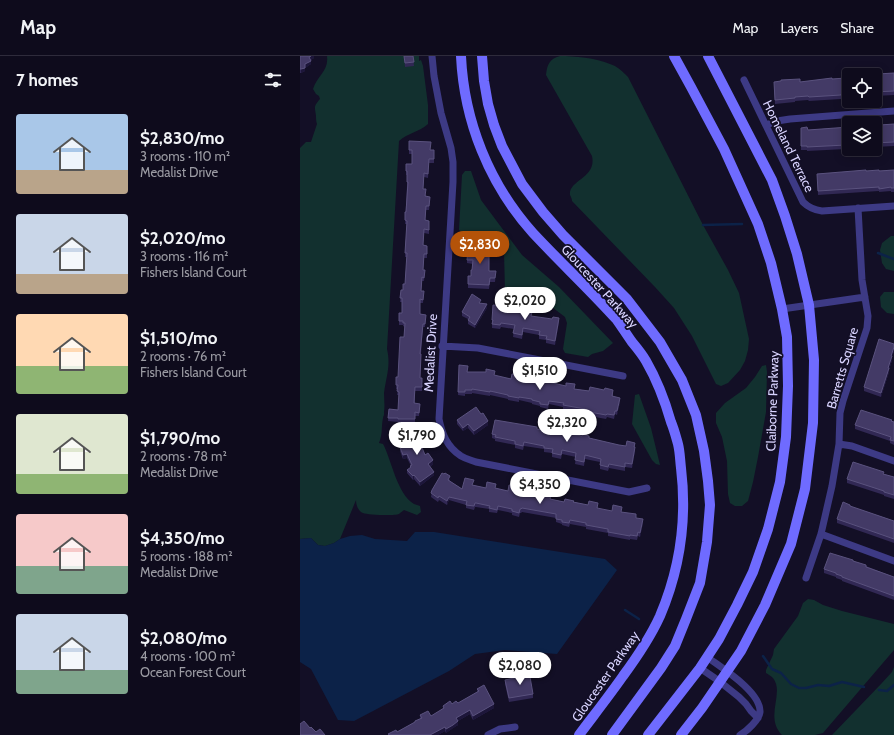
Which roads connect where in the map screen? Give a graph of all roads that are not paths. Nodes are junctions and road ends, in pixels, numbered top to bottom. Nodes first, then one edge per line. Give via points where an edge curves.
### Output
1 (432, 56) edge
2 (461, 56) edge
3 (482, 56) edge
4 (674, 56) edge
5 (708, 56) edge
6 (744, 80) dead end
7 (894, 111) edge
8 (766, 125) junction
9 (894, 206) edge
10 (858, 208) junction
11 (865, 297) junction
12 (809, 305) junction
13 (782, 309) junction
14 (442, 346) junction
15 (623, 376) dead end
16 (839, 444) junction
17 (894, 461) edge
18 (647, 488) dead end
19 (821, 534) junction
20 (894, 561) edge
21 (806, 578) dead end
22 (707, 657) junction
23 (700, 668) junction
24 (727, 671) junction
25 (719, 681) junction
26 (758, 718) junction
27 (514, 727) dead end
28 (488, 735) edge
29 (579, 735) edge
30 (612, 735) edge
31 (648, 735) edge
32 (681, 735) edge
33 (740, 735) edge

1 - 14 street, Medalist Drive via 441,113 453,162
2 - 29 main road, Gloucester Parkway via 469,114 491,172 512,207 532,232 618,321 645,360 666,406 678,446 684,507 672,585 660,616 640,652
3 - 30 main road, Gloucester Parkway via 488,104 494,125 522,184 558,229 627,299 660,342 682,380 696,415 704,451 710,505 700,583 675,646
4 - 13 main road, Claiborne Parkway via 724,149 758,224
5 - 12 main road via 772,180 797,254
6 - 8 street, Homeland Terrace
7 - 8 street via 790,119
8 - 10 street, Homeland Terrace via 803,202 814,210 822,211
9 - 10 street, Homeland Terrace
10 - 11 street, Barretts Square
11 - 12 street
11 - 16 street, Barretts Square via 867,328 843,400
12 - 13 street
12 - 24 main road via 814,360 813,423 805,489 791,544 765,605 741,651
13 - 22 main road, Claiborne Parkway via 787,337 788,386 786,437 780,482 768,529 753,572 738,605
14 - 15 street via 478,348
14 - 18 street, Medalist Drive via 438,419 446,441 462,457 476,462 629,492
16 - 17 street
16 - 19 street, Barretts Square
19 - 20 street
19 - 21 street, Barretts Square
22 - 23 main road, Claiborne Parkway
22 - 24 street
23 - 25 street
23 - 31 main road, Claiborne Parkway
24 - 25 main road
24 - 26 street via 750,690 757,700 760,713
25 - 26 street
25 - 32 main road
26 - 33 street
27 - 28 street via 500,729

